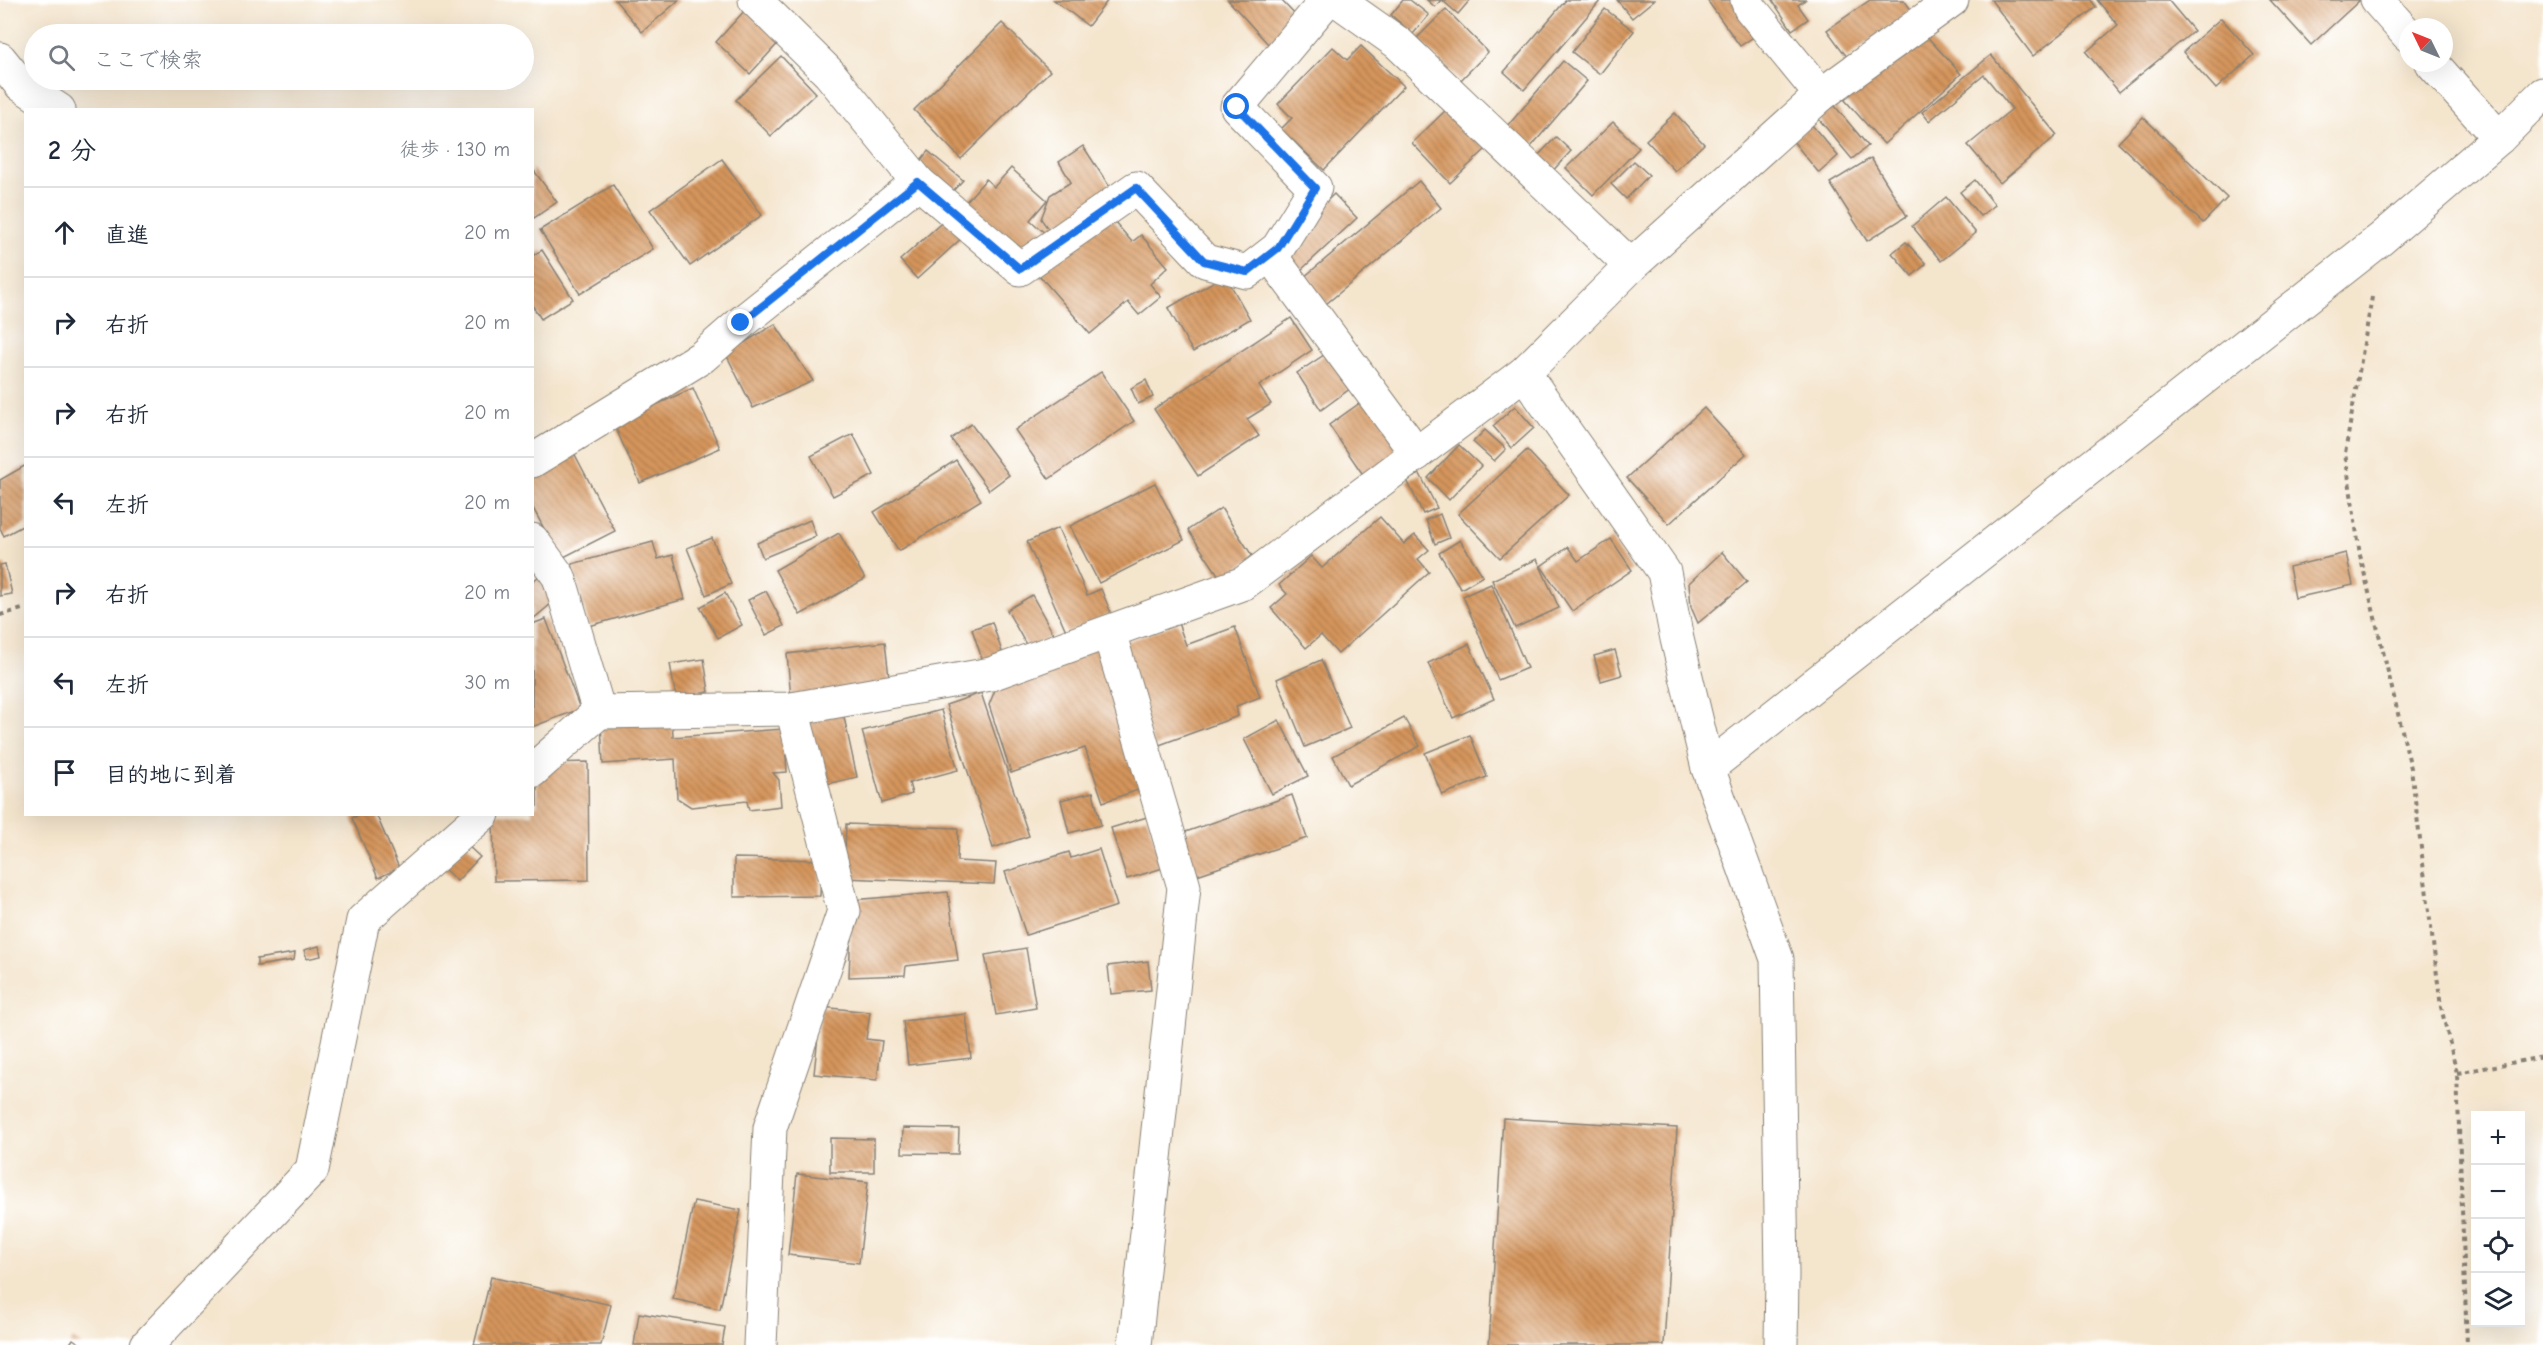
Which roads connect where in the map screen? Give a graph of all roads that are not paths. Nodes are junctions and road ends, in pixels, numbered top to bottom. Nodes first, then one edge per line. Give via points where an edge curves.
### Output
1 (755, 0) edge
2 (1327, 0) edge
3 (1337, 0) edge
4 (1747, 0) edge
5 (1952, 0) edge
6 (2377, 0) edge
7 (2399, 25) edge
8 (0, 59) edge
9 (2440, 72) edge
10 (24, 88) edge
11 (27, 90) edge
12 (1821, 94) junction
13 (2543, 94) edge
14 (56, 108) edge
15 (2499, 138) junction
16 (918, 182) junction
17 (1270, 255) junction
18 (1631, 266) junction
19 (1524, 373) junction
20 (1418, 454) junction
21 (534, 460) edge
22 (534, 543) edge
23 (1109, 632) junction
24 (792, 709) junction
25 (599, 712) junction
26 (1708, 768) junction
27 (534, 769) edge
28 (481, 816) edge
29 (147, 1345) edge
30 (760, 1345) edge
31 (1135, 1345) edge
32 (1781, 1345) edge

1 - 16 street via 829,73
2 - 17 street via 1237,107 1315,188
3 - 18 street via 1398,43
4 - 12 street
5 - 12 street
6 - 7 street
8 - 10 street
9 - 15 street
11 - 14 street
12 - 18 street
13 - 15 street
15 - 26 street via 2381,238
16 - 17 street via 1020,269 1136,188 1204,261 1247,272
16 - 21 street via 702,357
17 - 20 street
18 - 19 street
19 - 20 street
19 - 26 street via 1664,573
20 - 23 street via 1244,583
22 - 25 street via 559,578
23 - 24 street via 991,674
23 - 31 street via 1184,887
24 - 25 street
24 - 30 street via 844,911 770,1128
25 - 27 street
26 - 32 street via 1777,959
28 - 29 street via 363,920 312,1170

